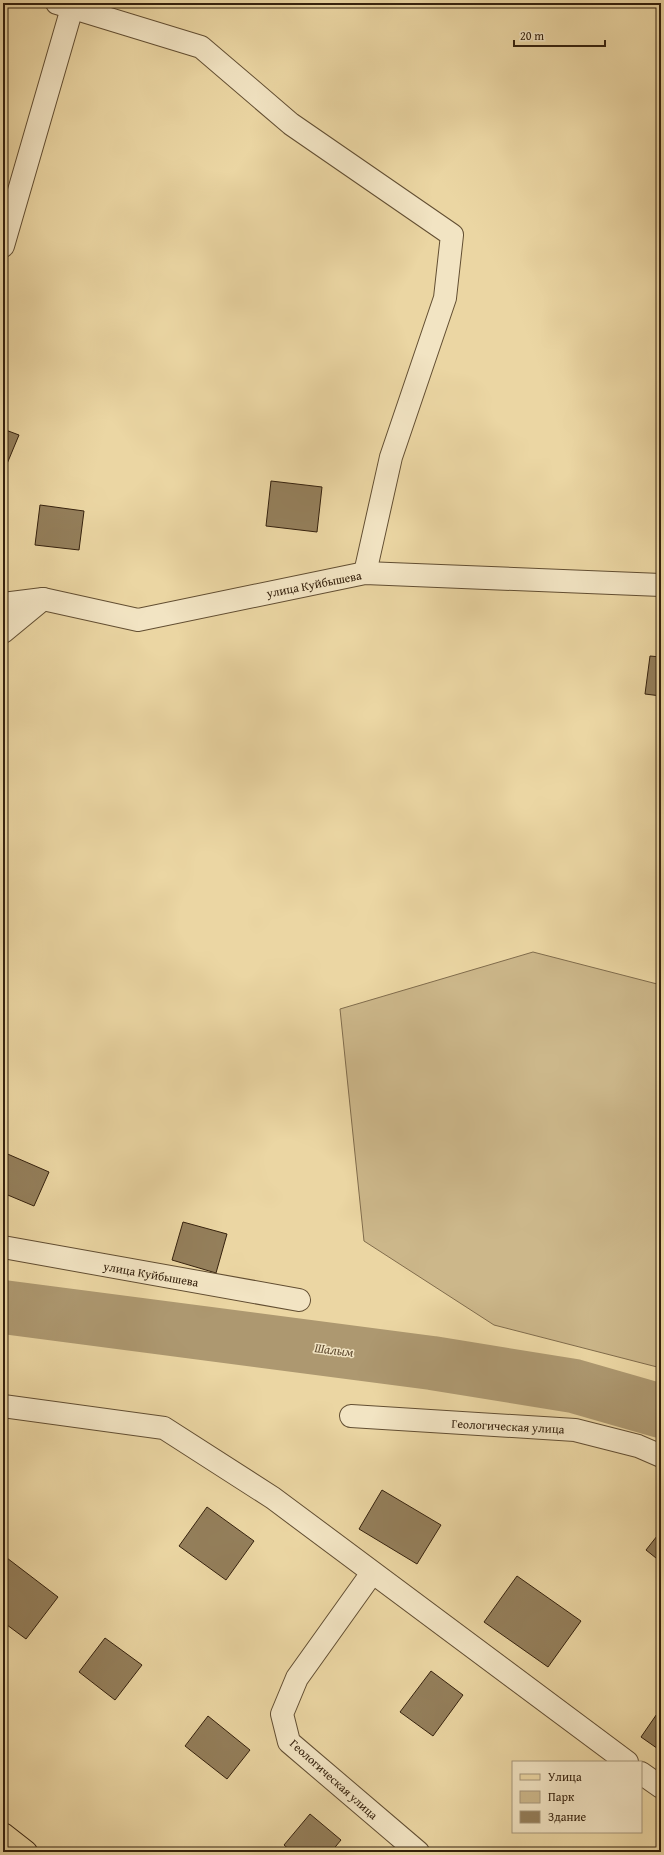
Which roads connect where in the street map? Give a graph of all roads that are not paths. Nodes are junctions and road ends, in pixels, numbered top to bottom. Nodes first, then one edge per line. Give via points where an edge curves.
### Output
1 (64, 5) edge
2 (3, 246) edge
3 (365, 573) junction
4 (661, 585) edge
5 (43, 599) junction
6 (3, 604) edge
7 (3, 632) edge
8 (3, 1247) edge
9 (299, 1300) dead end
10 (3, 1406) edge
11 (351, 1416) dead end
12 (661, 1456) edge
13 (372, 1573) junction
14 (626, 1761) edge
15 (642, 1774) edge
16 (661, 1787) edge
17 (3, 1834) edge
18 (26, 1852) edge
19 (418, 1852) edge

1 - 2 street
1 - 3 street via 200,47 291,124 452,235 445,298 391,457
3 - 4 street, улица Куйбышева
3 - 5 street, улица Куйбышева via 138,620
5 - 6 street, улица Куйбышева
5 - 7 street
8 - 9 street, улица Куйбышева
10 - 13 street via 164,1428 273,1498
11 - 12 street, Геологическая улица via 575,1430 638,1446
13 - 14 street
13 - 19 street, Геологическая улица via 297,1678 282,1714 289,1742
15 - 16 street
17 - 18 main road

